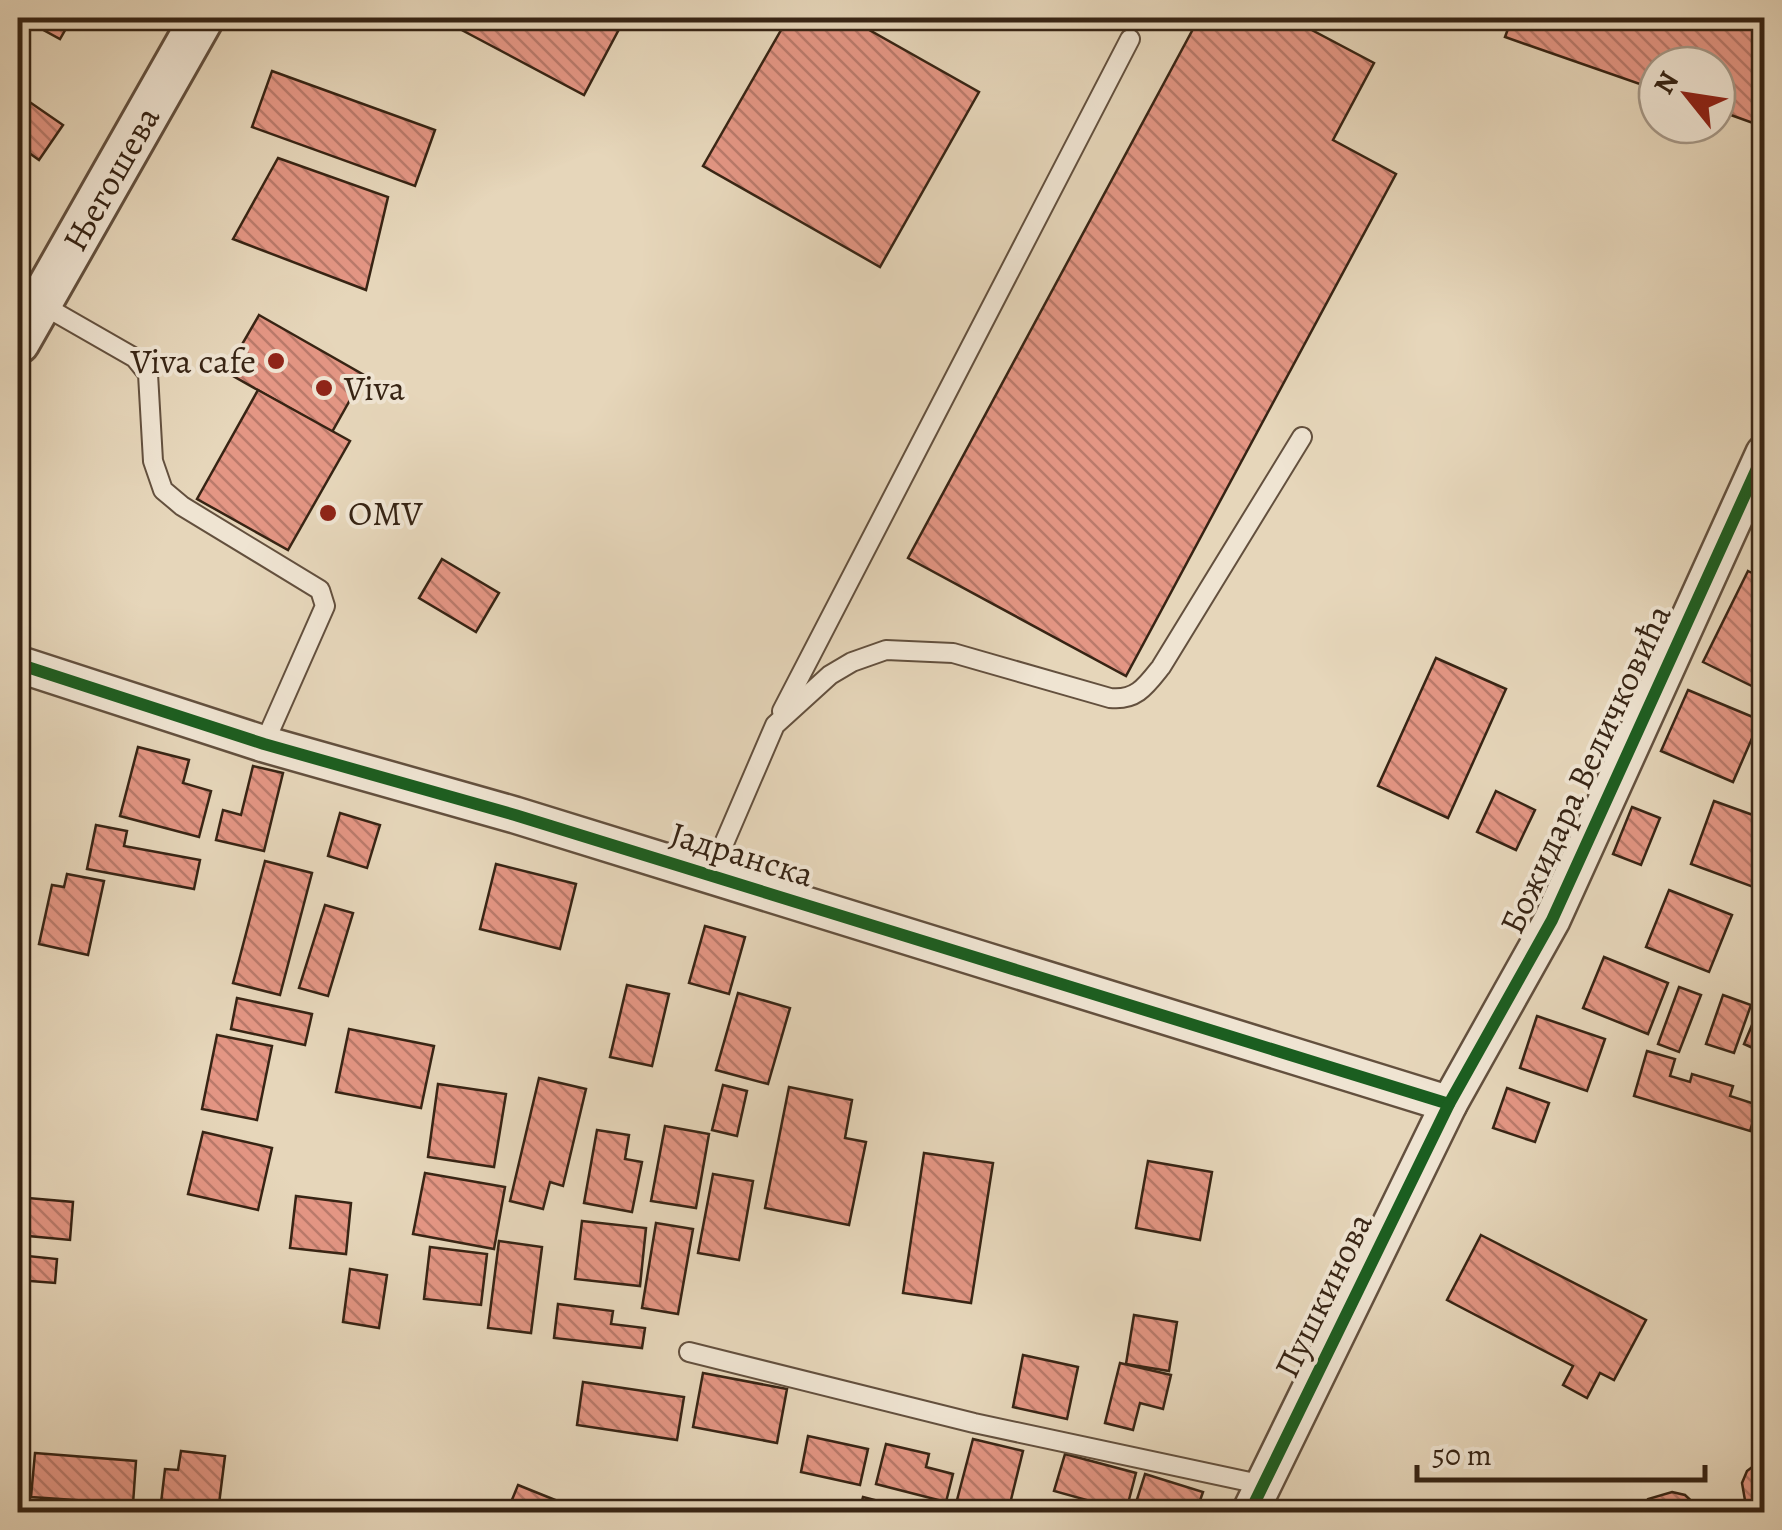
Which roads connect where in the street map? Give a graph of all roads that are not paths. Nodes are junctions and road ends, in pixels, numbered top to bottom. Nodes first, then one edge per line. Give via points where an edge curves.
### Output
1 (202, 18) edge
2 (1130, 39) dead end
3 (40, 303) junction
4 (18, 342) edge
5 (1302, 437) dead end
6 (1764, 454) edge
7 (1753, 505) edge
8 (18, 664) edge
9 (775, 725) junction
10 (264, 744) junction
11 (710, 876) junction
12 (1449, 1104) junction
13 (689, 1352) dead end
14 (1257, 1499) edge

1 - 3 street, Његошева
2 - 9 lane
3 - 4 street, Његошева
3 - 10 lane via 135,358 148,374 153,461 163,490 320,590 324,606
5 - 9 lane via 1161,667 1136,695 1110,698 953,654 886,650 830,674
6 - 7 street, Божидара Величковића
7 - 12 street, Божидара Величковића via 1552,920
8 - 10 street, Јадранска
9 - 11 lane
10 - 11 street, Јадранска
11 - 12 street, Јадранска
12 - 14 street, Пушкинова
13 - 14 lane, Пушкинова

